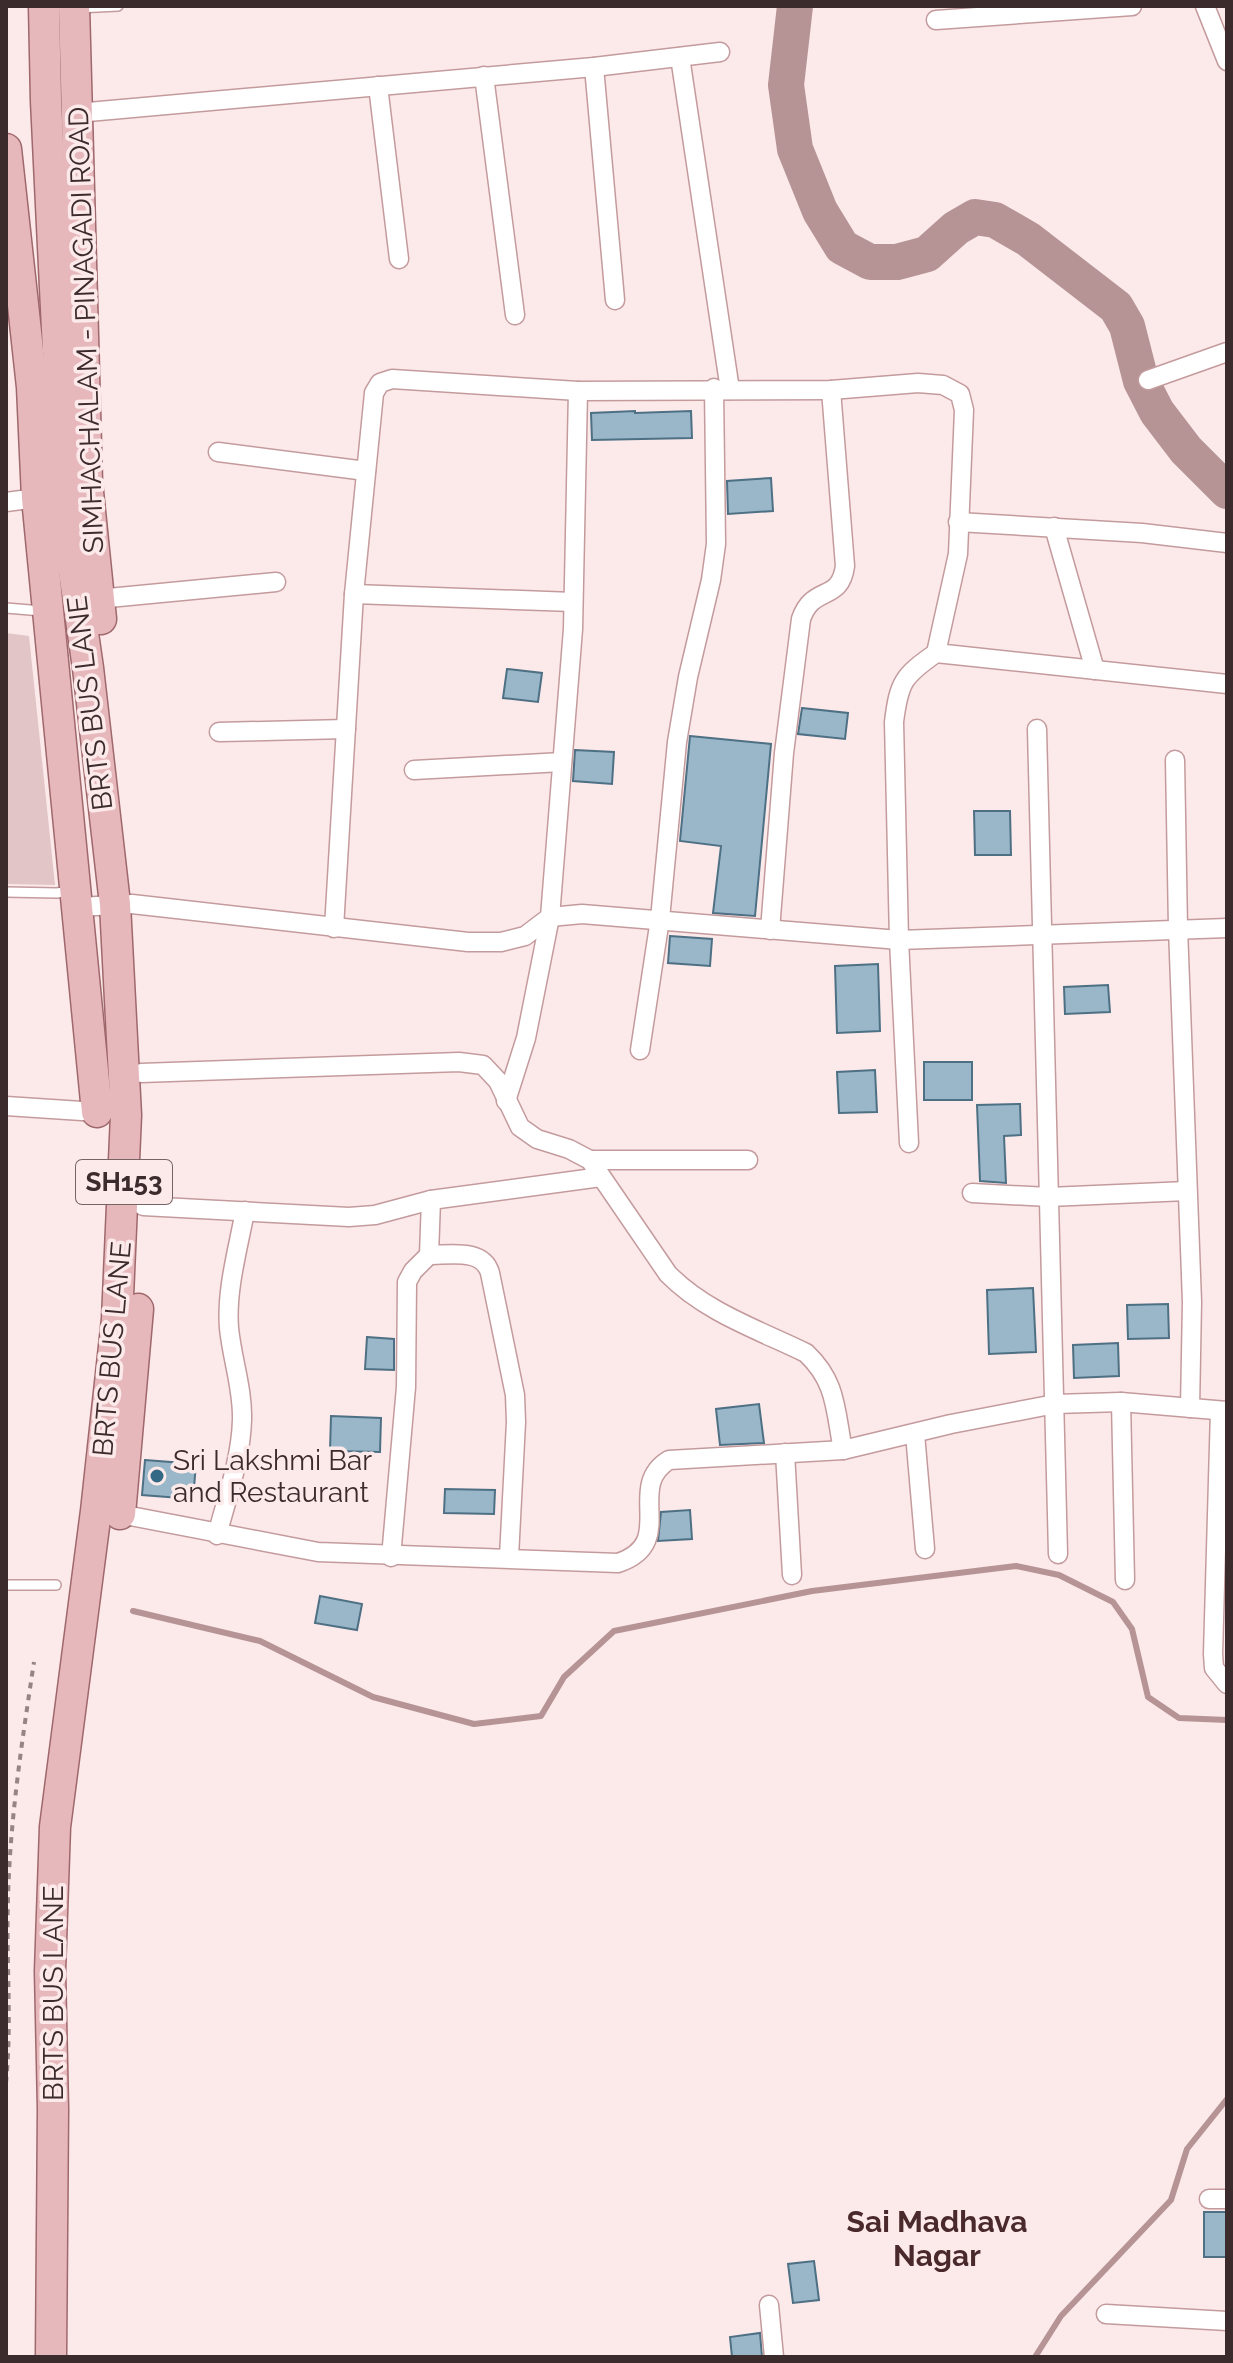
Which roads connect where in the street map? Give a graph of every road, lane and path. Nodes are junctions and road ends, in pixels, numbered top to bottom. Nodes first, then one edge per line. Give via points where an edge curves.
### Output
1 (44, 6) edge
2 (118, 6) edge
3 (1132, 6) edge
4 (1205, 6) edge
5 (74, 7) edge
6 (936, 20) dead end
7 (720, 52) dead end
8 (680, 57) junction
9 (1227, 61) edge
10 (594, 67) junction
11 (484, 76) junction
12 (378, 86) junction
13 (77, 113) junction
14 (6, 149) edge
15 (399, 259) dead end
16 (615, 300) dead end
17 (515, 315) dead end
18 (1227, 352) edge
19 (1148, 380) dead end
20 (722, 389) junction
21 (831, 390) junction
22 (578, 391) junction
23 (218, 452) dead end
24 (366, 471) junction
25 (37, 498) junction
26 (6, 502) edge
27 (958, 522) junction
28 (1054, 527) junction
29 (1227, 543) edge
30 (276, 582) dead end
31 (354, 594) junction
32 (98, 599) junction
33 (573, 602) junction
34 (6, 608) edge
35 (48, 611) junction
36 (936, 653) junction
37 (1095, 670) junction
38 (1227, 684) edge
39 (346, 729) junction
40 (1037, 729) dead end
41 (219, 732) dead end
42 (1175, 760) dead end
43 (562, 762) junction
44 (414, 770) dead end
45 (6, 892) edge
46 (78, 898) junction
47 (124, 904) junction
48 (550, 917) junction
49 (660, 919) junction
50 (334, 928) junction
51 (1178, 928) junction
52 (1227, 928) edge
53 (770, 930) junction
54 (1041, 934) junction
55 (899, 940) junction
56 (640, 1050) dead end
57 (141, 1073) junction
58 (506, 1101) junction
59 (6, 1106) edge
60 (97, 1112) joint
61 (909, 1143) dead end
62 (590, 1160) junction
63 (748, 1160) dead end
64 (601, 1177) junction
65 (1187, 1191) junction
66 (972, 1193) dead end
67 (1049, 1197) junction
68 (431, 1200) junction
69 (143, 1206) junction
70 (245, 1211) junction
71 (429, 1255) junction
72 (1121, 1402) junction
73 (1055, 1404) junction
74 (1190, 1408) junction
75 (1224, 1411) edge
76 (915, 1434) junction
77 (843, 1450) junction
78 (785, 1453) junction
79 (120, 1514) joint
80 (217, 1535) junction
81 (925, 1549) dead end
82 (1058, 1554) dead end
83 (391, 1557) junction
84 (509, 1557) junction
85 (792, 1575) dead end
86 (1125, 1580) dead end
87 (6, 1585) edge
88 (56, 1585) dead end
89 (34, 1662) dead end
90 (1227, 1684) edge
91 (6, 2083) edge
92 (769, 2305) dead end
93 (1106, 2314) dead end
94 (1227, 2321) edge
95 (51, 2357) edge
96 (774, 2357) edge

1 - 47 main road, BRTS BUS LANE / SH153 via 66,516
2 - 5 lane
3 - 6 street
4 - 9 street
5 - 13 main road, SIMHACHALAM - PINAGADI ROAD
7 - 8 street
8 - 10 street
8 - 20 street
10 - 11 street
10 - 16 street
11 - 12 street
11 - 17 street
12 - 13 street
12 - 15 street
13 - 32 main road, SIMHACHALAM - PINAGADI ROAD via 87,482
14 - 25 main road, SIMHACHALAM - PINAGADI ROAD via 32,387
18 - 19 street
20 - 21 street
20 - 22 street
20 - 49 street via 716,544 677,742
21 - 27 street via 918,383 943,385 960,394 964,410
21 - 53 street via 844,579 838,589 806,605 801,619
22 - 24 street via 392,379 380,383 374,393
22 - 33 street
23 - 24 street
24 - 31 street
25 - 26 street
25 - 35 main road, SIMHACHALAM - PINAGADI ROAD
27 - 28 street
27 - 36 street via 958,554
28 - 29 street
28 - 37 street
30 - 32 street
31 - 33 street
31 - 39 street
32 - 47 main road, SIMHACHALAM - PINAGADI ROAD
33 - 43 street
34 - 35 lane
35 - 46 main road, SIMHACHALAM - PINAGADI ROAD
36 - 37 street
36 - 55 street via 909,672 897,698
37 - 38 street
39 - 41 street
39 - 50 street
40 - 54 street
42 - 51 street
43 - 44 street
43 - 48 street
45 - 46 lane
46 - 47 street
46 - 60 main road, SIMHACHALAM - PINAGADI ROAD
47 - 50 street
47 - 57 main road, SIMHACHALAM - PINAGADI ROAD
47 - 95 main road, BRTS BUS LANE / SH153 via 126,1115 117,1319 55,1827
48 - 49 street
48 - 50 street via 525,936 501,942
48 - 58 street via 526,1038
49 - 53 street
49 - 56 street
51 - 52 street
51 - 54 street
51 - 65 street
53 - 55 street
54 - 55 street
54 - 67 street
55 - 61 street
57 - 58 street via 473,1063 489,1069
57 - 69 main road, SIMHACHALAM - PINAGADI ROAD
58 - 62 street via 520,1127 537,1139
59 - 60 street
62 - 63 street
62 - 64 street
64 - 68 street
64 - 77 street via 683,1290 806,1353 819,1365 830,1382
65 - 67 street
65 - 74 street
66 - 67 street
67 - 73 street
68 - 70 street via 349,1217
68 - 71 street
69 - 70 street
69 - 79 main road, SIMHACHALAM - PINAGADI ROAD
70 - 80 street via 229,1327 242,1420
71 - 83 street via 407,1282 406,1387
71 - 84 street via 476,1256 488,1265 515,1395
72 - 73 street
72 - 74 street
72 - 86 street
73 - 76 street
73 - 82 street
74 - 75 street
75 - 90 street via 1213,1654 1214,1668
76 - 77 street
76 - 81 street
77 - 78 street
78 - 84 street via 669,1460 658,1467 651,1478 648,1540 635,1557 618,1563
78 - 85 street
79 - 80 street
80 - 83 street via 318,1552
83 - 84 street
87 - 88 lane
89 - 91 path via 16,1780 8,1898
92 - 96 street
93 - 94 street

